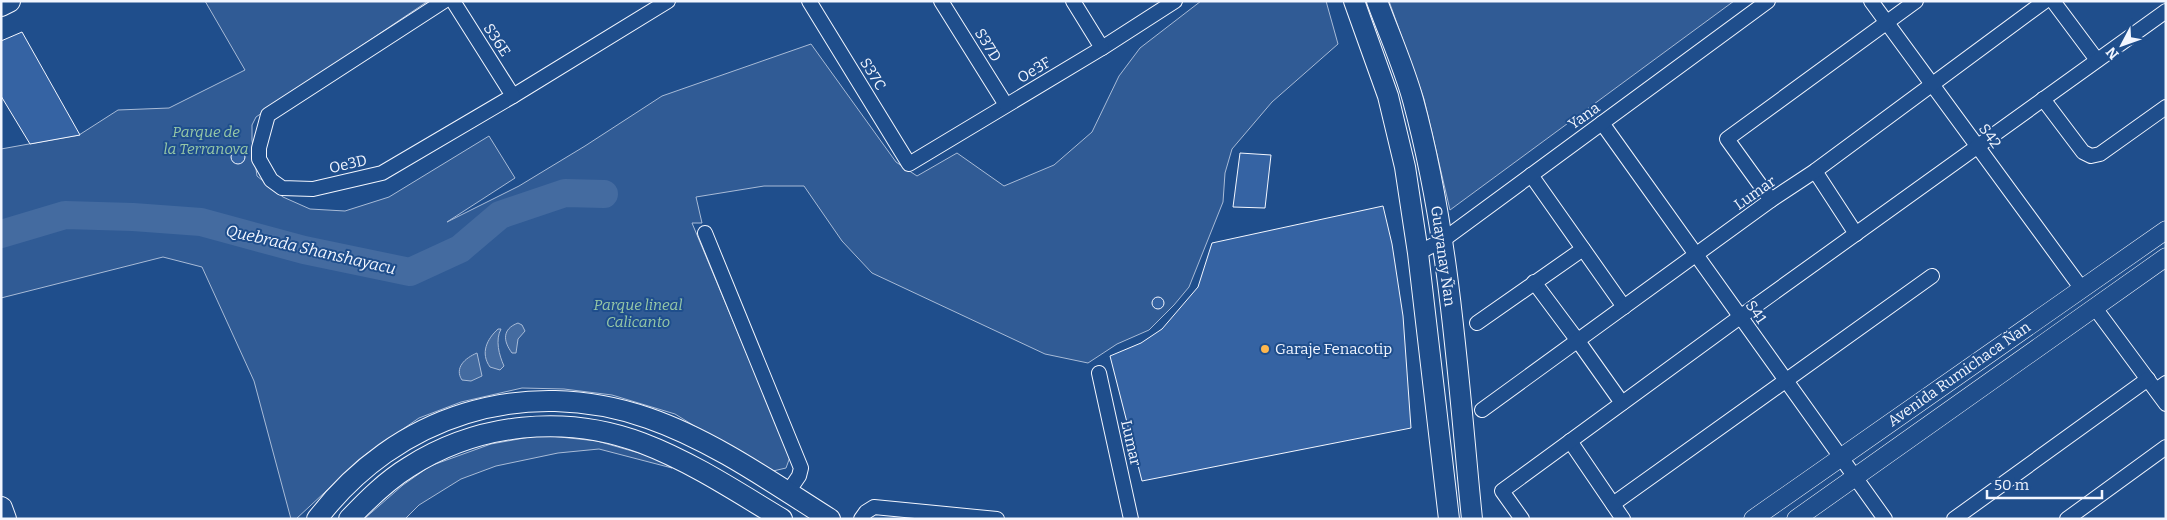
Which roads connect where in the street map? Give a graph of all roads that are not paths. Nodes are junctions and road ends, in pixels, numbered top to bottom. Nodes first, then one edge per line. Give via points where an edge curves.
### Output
1 (9, 1) edge
2 (444, 1) edge
3 (453, 1) edge
4 (668, 1) edge
5 (809, 1) edge
6 (941, 1) edge
7 (1073, 1) edge
8 (1175, 1) edge
9 (1354, 1) edge
10 (1377, 1) edge
11 (1768, 1) edge
12 (1871, 1) edge
13 (1916, 1) edge
14 (2045, 1) edge
15 (2053, 1) edge
16 (1, 5) edge
17 (2166, 12) edge
18 (1887, 23) junction
19 (1102, 48) junction
20 (2097, 60) junction
21 (1931, 84) junction
22 (513, 96) junction
23 (2043, 99) junction
24 (1006, 106) junction
25 (2166, 107) edge
26 (1602, 123) junction
27 (1977, 146) junction
28 (909, 164) joint
29 (1815, 171) junction
30 (1531, 175) junction
31 (1771, 200) junction
32 (2166, 230) edge
33 (705, 233) dead end
34 (1856, 234) junction
35 (1443, 240) junction
36 (1583, 249) junction
37 (1418, 253) junction
38 (1696, 255) junction
39 (2166, 257) edge
40 (1932, 276) dead end
41 (1534, 282) junction
42 (2082, 290) junction
43 (1624, 307) junction
44 (2096, 308) junction
45 (1740, 317) junction
46 (1477, 322) dead end
47 (1578, 340) junction
48 (1099, 373) dead end
49 (1785, 381) junction
50 (2156, 384) edge
51 (1622, 403) junction
52 (2166, 404) edge
53 (1482, 410) dead end
54 (423, 430) junction
55 (1464, 436) junction
56 (1440, 438) junction
57 (1570, 441) junction
58 (2166, 447) edge
59 (434, 453) junction
60 (1840, 457) junction
61 (1855, 477) junction
62 (788, 492) junction
63 (1613, 504) junction
64 (1, 508) edge
65 (6, 519) edge
66 (317, 519) edge
67 (349, 519) edge
68 (782, 519) edge
69 (830, 519) edge
70 (860, 519) edge
71 (997, 519) edge
72 (1131, 519) edge
73 (1449, 519) edge
74 (1472, 519) edge
75 (1522, 519) edge
76 (1623, 519) edge
77 (1753, 519) edge
78 (1796, 519) edge
79 (1885, 519) edge
80 (1954, 519) edge
81 (2067, 519) edge

1 - 16 main road
2 - 22 street, Oe3D via 268,115 259,159 271,180 282,188 313,189 382,173
3 - 22 street, S36E
4 - 22 street, Oe3D
5 - 28 street, S37C
6 - 24 street, S37D
7 - 19 street
8 - 19 street, Oe3F
9 - 37 main road, Guayanay Ñan via 1388,96 1405,167
10 - 35 main road, Guayanay Ñan via 1413,98
11 - 26 street, Yana
12 - 18 street, S42
13 - 18 street
14 - 21 street, Lumar
15 - 20 street
17 - 20 street
18 - 21 street, S42
18 - 31 street via 1727,139
19 - 24 street, Oe3F
20 - 23 street
21 - 27 street, S42
21 - 29 street, Lumar
23 - 25 street via 2083,152 2091,156 2100,154
23 - 27 street
24 - 28 street, Oe3F
26 - 30 street, Yana
26 - 38 street, S41
27 - 34 street
27 - 42 street, S42
29 - 31 street, Lumar
29 - 34 street
30 - 35 street, Yana
30 - 36 street
31 - 38 street, Lumar
32 - 42 street, Avenida Rumichaca Ñan
33 - 62 street via 801,468
34 - 45 street
35 - 37 street, Yana
35 - 55 main road, Guayanay Ñan
36 - 41 street
36 - 43 street
37 - 56 main road, Guayanay Ñan
38 - 43 street, Lumar
38 - 45 street, S41
39 - 44 street, Avenida Rumichaca Ñan
40 - 49 street
41 - 46 street
41 - 47 street
42 - 60 street, Avenida Rumichaca Ñan
43 - 47 street, Lumar
44 - 50 street
44 - 61 street, Avenida Rumichaca Ñan
45 - 49 street, S41
45 - 51 street
47 - 51 street
47 - 53 street, Lumar
48 - 72 street, Lumar
49 - 60 street, S41
49 - 63 street
50 - 52 street
50 - 80 street
51 - 57 street
54 - 59 main road
54 - 62 main road via 449,418 504,404 534,400 599,405 649,418 679,431
54 - 66 main road via 396,445 348,482
55 - 56 main road
55 - 74 main road, Guayanay Ñan
56 - 73 main road, Guayanay Ñan
57 - 63 street
57 - 75 street via 1502,491
58 - 81 street
59 - 67 main road via 387,482
59 - 68 main road via 458,442 508,429 562,426 610,433 669,454
60 - 61 street, S41
60 - 77 street, Avenida Rumichaca Ñan
61 - 78 street, Avenida Rumichaca Ñan
61 - 79 street, S41
62 - 69 main road
63 - 76 street
64 - 65 main road
70 - 71 street via 874,507

